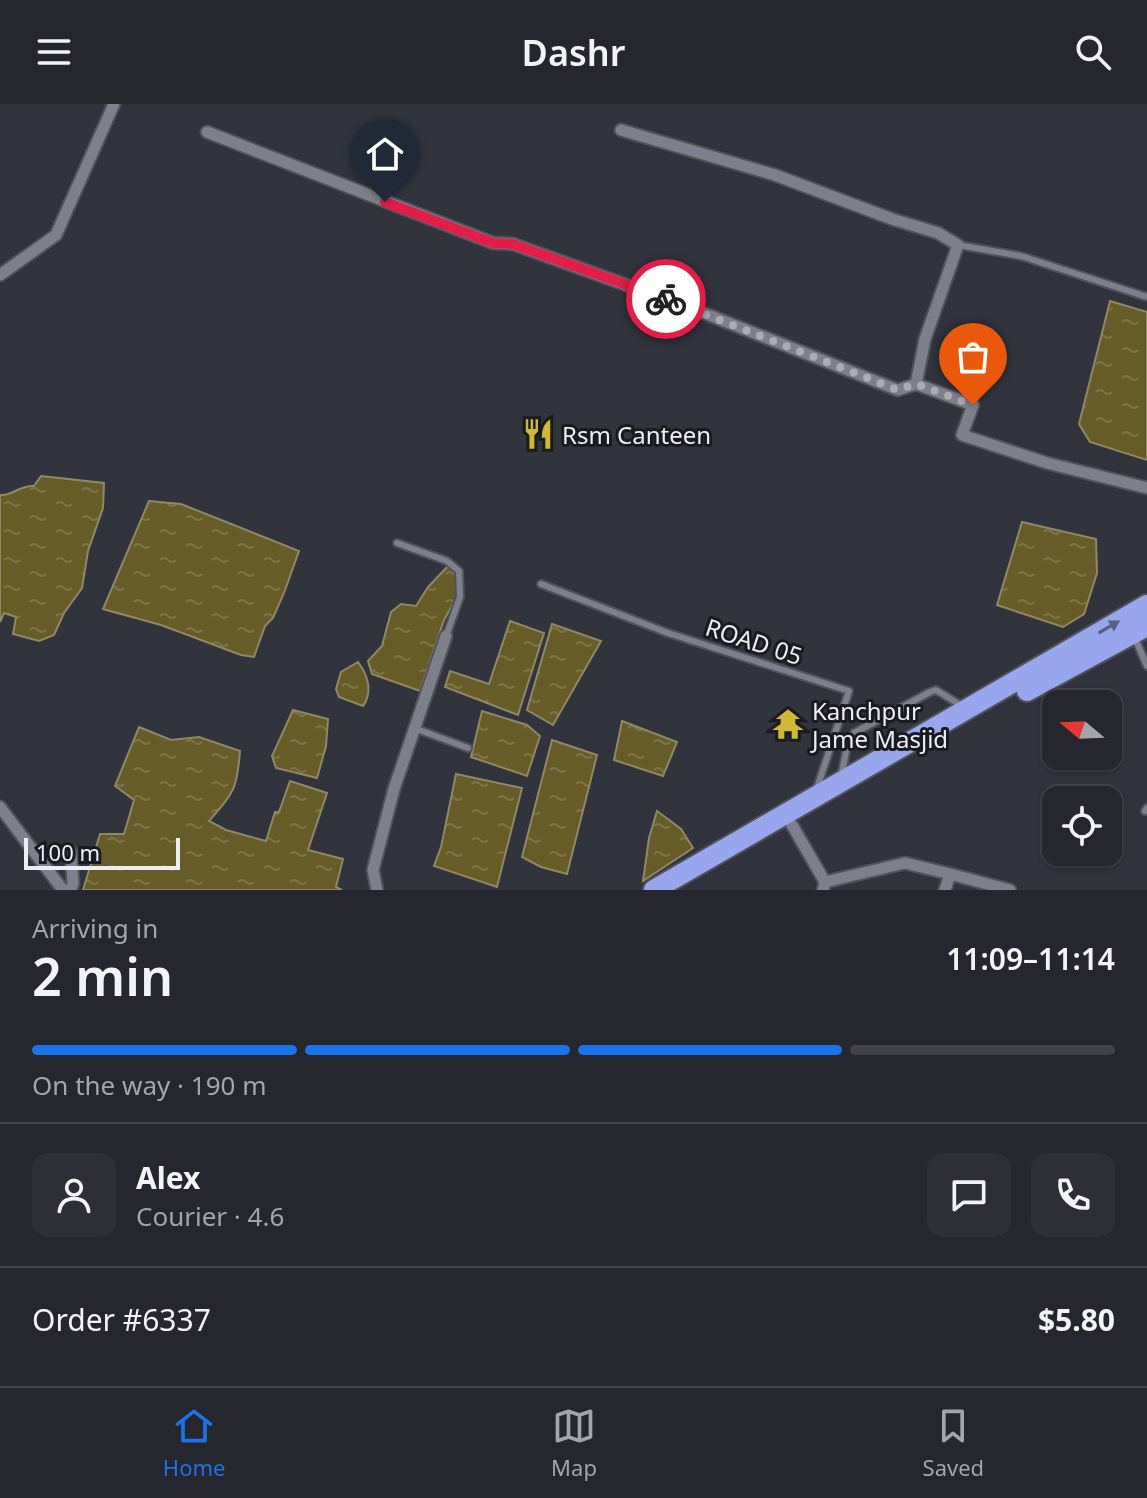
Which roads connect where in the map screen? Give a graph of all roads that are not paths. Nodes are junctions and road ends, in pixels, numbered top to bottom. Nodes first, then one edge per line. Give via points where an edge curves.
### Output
1 (114, 104) edge
2 (621, 130) dead end
3 (207, 132) dead end
4 (958, 245) junction
5 (0, 275) edge
6 (1147, 297) edge
7 (916, 384) junction
8 (1147, 488) edge
9 (397, 543) dead end
10 (541, 584) dead end
11 (1147, 605) edge
12 (1140, 630) edge
13 (446, 636) joint
14 (1147, 666) edge
15 (969, 710) junction
16 (414, 728) junction
17 (468, 748) dead end
18 (840, 784) junction
19 (814, 799) junction
20 (0, 807) edge
21 (792, 825) junction
22 (71, 852) dead end
23 (733, 852) junction
24 (950, 874) junction
25 (824, 886) edge
26 (63, 890) edge
27 (71, 890) edge
28 (377, 890) edge
29 (654, 890) edge
30 (680, 890) edge
31 (945, 890) edge
32 (1010, 890) edge

1 - 5 street via 56,235
2 - 4 street via 775,175 938,233
3 - 7 street via 493,243 513,244 701,312 898,390
4 - 6 lane via 1021,256
4 - 7 street via 925,339
7 - 8 street via 973,405 962,435
9 - 13 lane via 447,561 459,571 460,597
10 - 19 lane, ROAD 05 via 668,633 849,691
15 -> 11 highway
12 - 14 lane
12 - 21 highway
13 - 16 street
15 - 18 highway
15 - 18 lane via 936,690 854,733
16 - 17 lane
16 - 28 street via 373,870
18 - 19 highway
19 - 23 highway
20 - 26 street
21 - 23 highway
21 - 25 street
22 - 27 street
23 - 29 highway
23 - 30 highway
24 - 25 street via 905,863
24 - 31 street
24 - 32 street

